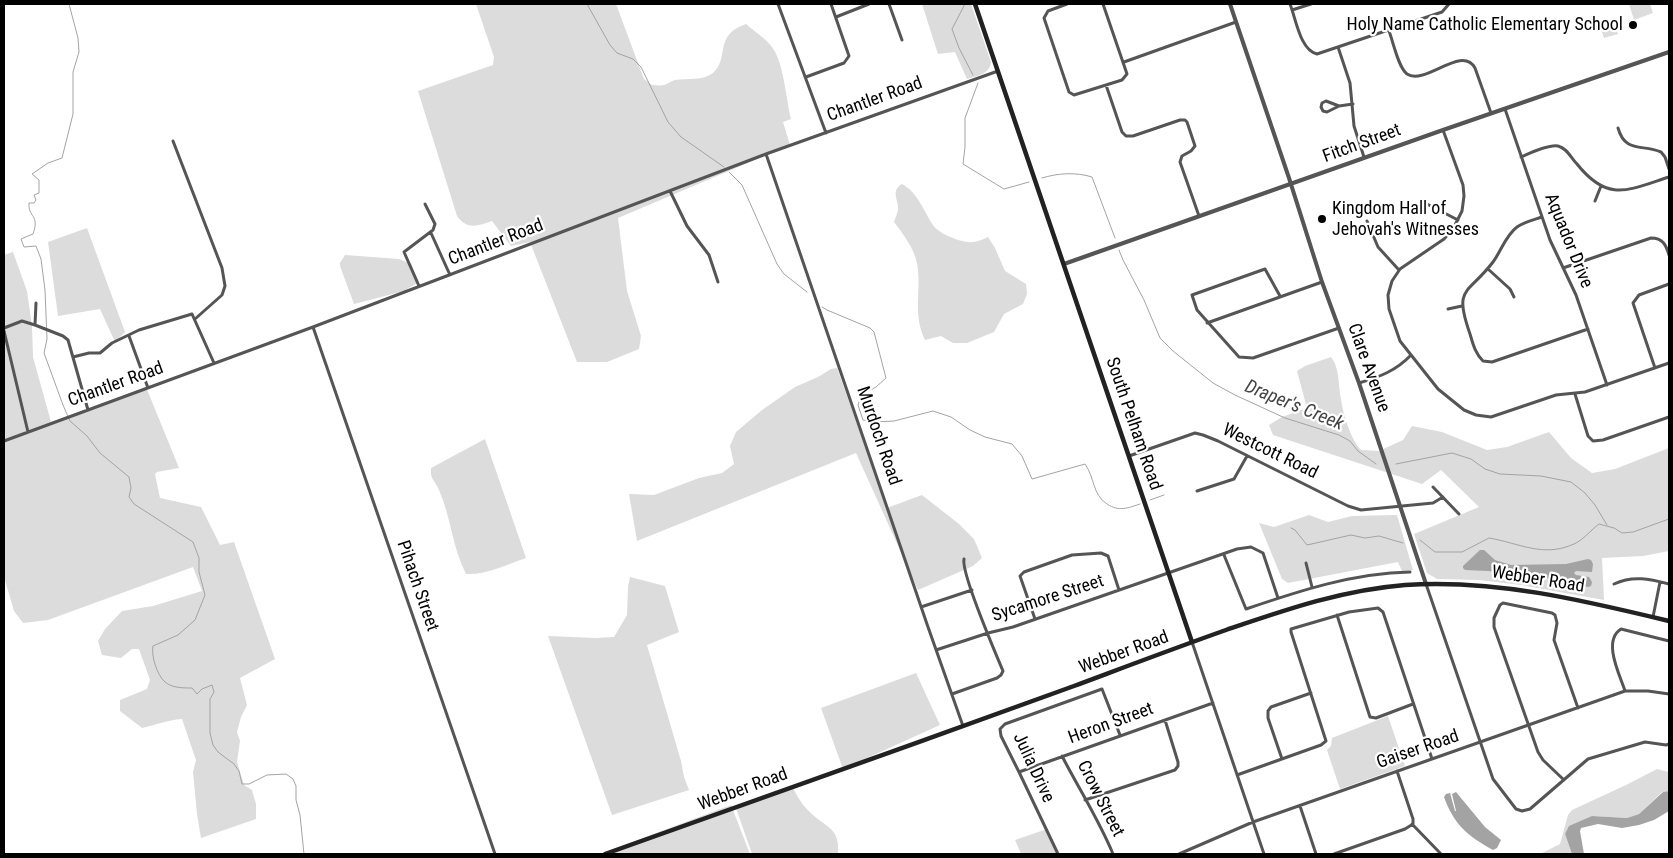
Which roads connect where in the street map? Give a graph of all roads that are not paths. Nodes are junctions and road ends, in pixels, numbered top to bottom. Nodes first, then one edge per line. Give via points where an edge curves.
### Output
1 (778, 4) edge
2 (831, 4) edge
3 (869, 4) edge
4 (889, 4) edge
5 (975, 4) edge
6 (1067, 4) edge
7 (1103, 4) edge
8 (1230, 4) edge
9 (1290, 4) edge
10 (1311, 4) edge
11 (1448, 5) edge
12 (1292, 10) junction
13 (836, 17) junction
14 (1236, 22) junction
15 (1389, 31) junction
16 (902, 40) dead end
17 (1338, 48) junction
18 (1669, 52) edge
19 (1124, 62) junction
20 (998, 71) junction
21 (806, 78) junction
22 (1106, 85) junction
23 (1353, 104) junction
24 (1339, 106) junction
25 (1504, 108) junction
26 (1491, 113) junction
27 (1618, 128) dead end
28 (1443, 130) junction
29 (826, 132) junction
30 (173, 141) dead end
31 (766, 154) junction
32 (1364, 157) junction
33 (1521, 157) junction
34 (1669, 170) edge
35 (1669, 176) edge
36 (1291, 184) junction
37 (1601, 186) junction
38 (670, 191) junction
39 (1595, 201) dead end
40 (1423, 202) dead end
41 (425, 204) dead end
42 (1199, 216) junction
43 (1542, 217) junction
44 (1458, 220) junction
45 (1367, 221) dead end
46 (431, 233) junction
47 (1669, 255) edge
48 (1064, 264) junction
49 (1563, 268) junction
50 (1488, 269) junction
51 (1398, 270) junction
52 (450, 275) junction
53 (718, 282) dead end
54 (1322, 282) junction
55 (1669, 284) edge
56 (420, 286) junction
57 (1280, 296) junction
58 (1514, 297) dead end
59 (36, 303) dead end
60 (1462, 306) junction
61 (1448, 309) dead end
62 (194, 319) junction
63 (1207, 323) junction
64 (35, 325) junction
65 (313, 326) junction
66 (1339, 328) junction
67 (1588, 329) junction
68 (4, 330) edge
69 (129, 336) junction
70 (1412, 356) junction
71 (73, 357) junction
72 (214, 363) junction
73 (1669, 363) edge
74 (1654, 368) junction
75 (1359, 383) junction
76 (1607, 384) junction
77 (148, 388) junction
78 (1574, 394) junction
79 (88, 410) junction
80 (1669, 417) edge
81 (28, 432) junction
82 (4, 441) edge
83 (1129, 456) junction
84 (1247, 456) junction
85 (1433, 487) dead end
86 (1197, 491) dead end
87 (1443, 497) junction
88 (1400, 507) junction
89 (1459, 514) dead end
90 (1224, 555) dead end
91 (964, 559) dead end
92 (1306, 563) dead end
93 (1169, 572) junction
94 (1410, 572) dead end
95 (1660, 582) junction
96 (1426, 584) junction
97 (1614, 584) dead end
98 (1669, 584) edge
99 (1312, 587) junction
100 (972, 590) junction
101 (1119, 590) junction
102 (1278, 598) junction
103 (921, 607) junction
104 (1336, 615) junction
105 (1653, 617) junction
106 (1035, 619) junction
107 (1669, 621) edge
108 (988, 633) junction
109 (1669, 641) edge
110 (1192, 642) junction
111 (936, 650) junction
112 (1626, 691) junction
113 (1310, 693) junction
114 (952, 694) junction
115 (1669, 694) edge
116 (1213, 703) junction
117 (1413, 704) junction
118 (1578, 708) junction
119 (1165, 720) junction
120 (1529, 725) junction
121 (964, 726) junction
122 (1120, 735) junction
123 (1480, 742) junction
124 (1669, 744) edge
125 (1062, 756) junction
126 (1282, 759) junction
127 (1432, 759) junction
128 (1020, 772) junction
129 (1397, 772) junction
130 (1237, 775) junction
131 (1564, 780) junction
132 (1086, 800) junction
133 (1300, 806) junction
134 (1253, 822) junction
135 (1412, 824) junction
136 (494, 854) edge
137 (605, 854) edge
138 (1058, 854) edge
139 (1112, 854) edge
140 (1179, 854) edge
141 (1264, 854) edge
142 (1316, 854) edge
143 (1334, 854) edge
144 (1441, 854) edge

1 - 21 street
2 - 13 street
3 - 13 street
4 - 16 street
5 - 20 main road, South Pelham Road
6 - 22 street via 1044,12 1044,20 1071,96
7 - 19 street
8 - 14 street, Clare Avenue
9 - 12 street
10 - 12 street
11 - 15 street via 1442,12
12 - 17 street via 1305,46 1310,51 1320,54
13 - 21 street via 849,51 848,60
14 - 19 street
14 - 36 street, Clare Avenue
15 - 17 street
15 - 26 street via 1399,61 1410,75 1461,61 1472,63
17 - 23 street via 1350,83
18 - 25 street, Fitch Street
19 - 22 street via 1127,77
20 - 29 street, Chantler Road
20 - 48 main road, South Pelham Road
21 - 29 street
22 - 42 street via 1126,136 1185,119 1196,148 1182,156 1180,162
23 - 24 street
23 - 32 street via 1354,126
24 - 24 street via 1326,101 1321,107 1327,112
25 - 26 street, Fitch Street
25 - 33 street, Aquador Drive
26 - 28 street, Fitch Street
27 - 34 street via 1621,138 1628,144 1660,152
28 - 32 street, Fitch Street
28 - 44 street via 1464,192
29 - 31 street, Chantler Road
30 - 62 street via 222,268 225,286 222,295
31 - 38 street, Chantler Road
31 - 103 street, Murdoch Road
32 - 36 street, Fitch Street
33 - 37 street via 1550,146 1560,146 1587,177
33 - 43 street, Aquador Drive
35 - 37 street via 1627,190
36 - 42 street, Fitch Street
36 - 54 street, Clare Avenue
37 - 39 street
38 - 52 street, Chantler Road
38 - 53 street via 687,226 709,255
40 - 44 street
41 - 46 street via 435,224
42 - 48 street, Fitch Street
43 - 49 street, Aquador Drive
43 - 50 street via 1516,227
44 - 51 street via 1444,239
45 - 51 street via 1378,247
46 - 52 street
46 - 56 street via 404,252
47 - 49 street via 1664,242 1651,238
48 - 83 main road, South Pelham Road
49 - 67 street, Aquador Drive
50 - 58 street via 1510,289
50 - 60 street via 1467,290
51 - 70 street via 1389,288 1388,302 1400,340
52 - 56 street, Chantler Road
54 - 57 street
54 - 66 street, Clare Avenue
55 - 74 street via 1639,295 1633,304
56 - 65 street, Chantler Road
57 - 63 street
57 - 63 street via 1265,269 1192,294 1197,310
59 - 64 street
60 - 61 street
60 - 67 street via 1477,354 1488,362
62 - 69 street via 192,314
62 - 72 street
63 - 66 street via 1239,357 1253,358
64 - 68 street via 22,322
64 - 71 street via 64,336
65 - 72 street, Chantler Road
65 - 136 street, Pihach Street
66 - 75 street, Clare Avenue
67 - 76 street, Aquador Drive
68 - 81 street
69 - 71 street via 112,343 100,353
69 - 77 street
70 - 75 street via 1392,371
70 - 78 street via 1445,396 1476,415 1497,416 1556,395
71 - 79 street
72 - 77 street, Chantler Road
73 - 74 street
74 - 76 street
75 - 88 street, Clare Avenue
76 - 78 street
77 - 79 street, Chantler Road
78 - 80 street via 1588,436 1593,441
79 - 81 street, Chantler Road
81 - 82 street, Chantler Road
83 - 84 street, Westcott Road via 1195,433 1204,434
83 - 93 main road, South Pelham Road
84 - 86 street via 1234,479
84 - 88 street, Westcott Road via 1354,508
85 - 87 street
87 - 88 street, Westcott Road via 1433,503
87 - 89 street
88 - 96 street, Clare Avenue
90 - 102 street via 1246,609
91 - 100 street
92 - 99 street
93 - 101 street, Sycamore Street
93 - 102 street, Sycamore Street via 1251,547 1263,553
93 - 110 main road, South Pelham Road
94 - 99 street via 1390,572
95 - 97 street via 1632,578
95 - 98 street
95 - 105 street
96 - 105 main road, Webber Road via 1489,585 1530,590
96 - 110 main road, Webber Road via 1330,596
96 - 123 street, Clare Avenue
99 - 102 street
100 - 103 street
100 - 108 street
101 - 106 street, Sycamore Street
101 - 106 street via 1108,556 1101,552 1072,554 1020,576
103 - 111 street, Murdoch Road
104 - 113 street via 1291,630
104 - 117 street via 1381,609
104 - 117 street via 1370,717 1376,718
105 - 107 main road, Webber Road
106 - 108 street, Sycamore Street
108 - 111 street, Sycamore Street
108 - 114 street via 1003,670 1001,675
109 - 112 street via 1621,629 1618,631 1612,653
110 - 116 street, South Pelham Road
110 - 121 main road, Webber Road
111 - 114 street, Murdoch Road
112 - 115 street, Gaiser Road
112 - 118 street, Gaiser Road
113 - 126 street via 1268,711
113 - 126 street via 1326,742
114 - 121 street, Murdoch Road
116 - 119 street, Heron Street
116 - 130 street, South Pelham Road
117 - 127 street
118 - 120 street, Gaiser Road
118 - 120 street via 1554,640 1555,615 1500,604 1494,627
119 - 122 street, Heron Street
119 - 132 street via 1178,762 1175,770
120 - 123 street, Gaiser Road
120 - 131 street via 1541,756
121 - 137 main road, Webber Road
122 - 125 street, Heron Street
122 - 128 street, Julia Drive via 1102,689 1005,724 1000,729 1001,736
123 - 127 street, Gaiser Road
123 - 131 street, Clare Avenue via 1493,779 1522,812
124 - 131 street via 1644,742 1607,753 1583,762
125 - 128 street, Heron Street
125 - 132 street, Crow Street
126 - 130 street
127 - 129 street, Gaiser Road
128 - 138 street, Julia Drive
129 - 133 street, Gaiser Road
129 - 135 street
130 - 134 street, South Pelham Road
132 - 139 street, Crow Street via 1102,827
133 - 134 street, Gaiser Road
133 - 142 street
134 - 140 street, Gaiser Road
134 - 141 street, South Pelham Road
135 - 143 street via 1406,829
135 - 144 street

